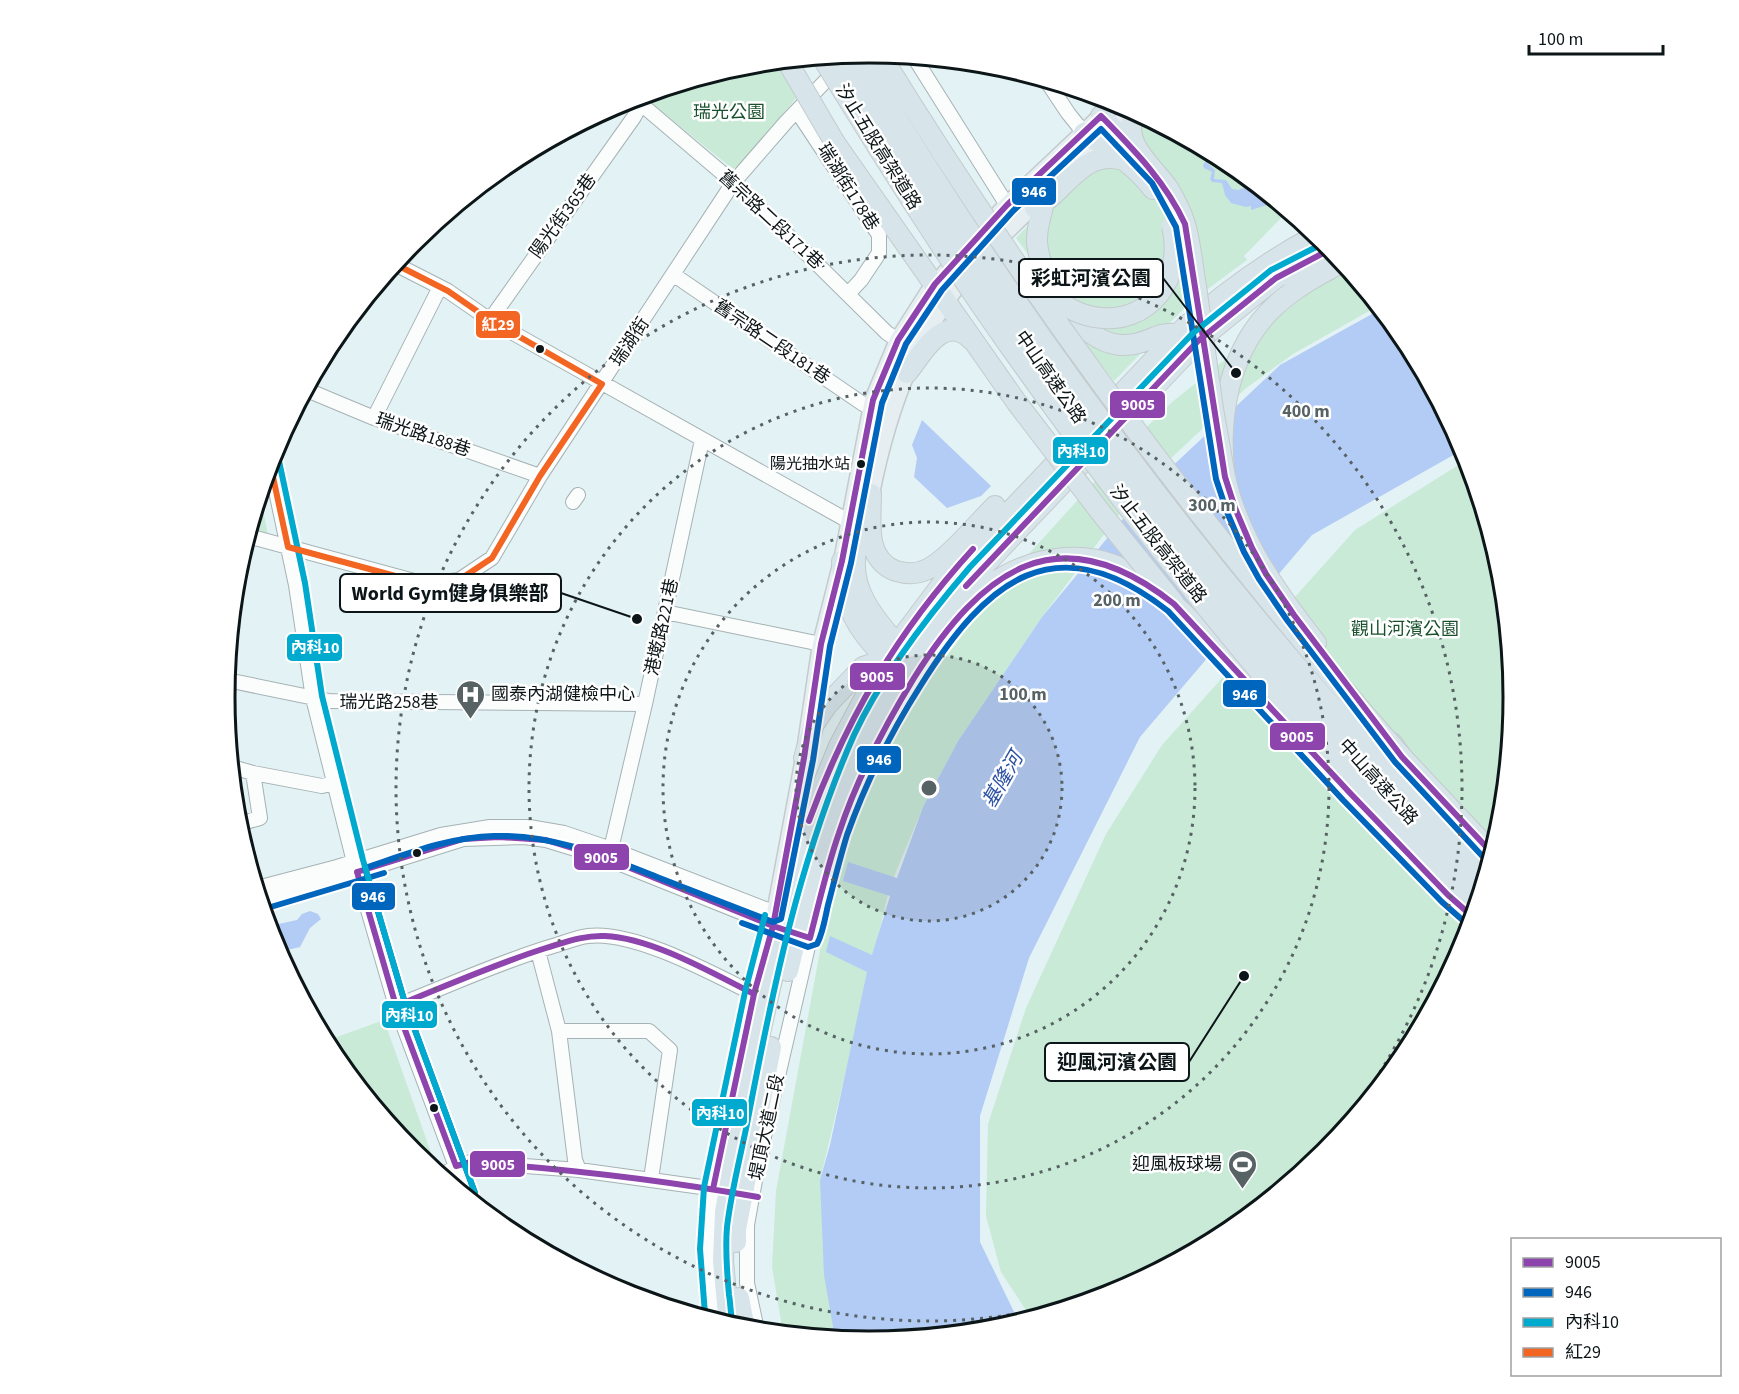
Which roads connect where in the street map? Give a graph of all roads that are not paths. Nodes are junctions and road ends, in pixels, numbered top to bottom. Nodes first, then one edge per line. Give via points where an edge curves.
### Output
1 (864, 63) edge
2 (886, 63) edge
3 (826, 64) edge
4 (843, 64) edge
5 (843, 64) edge
6 (919, 65) edge
7 (791, 68) edge
8 (1053, 91) edge
9 (640, 106) edge
10 (634, 109) edge
11 (797, 111) junction
12 (1111, 111) edge
13 (1124, 116) edge
14 (1133, 120) edge
15 (1099, 130) junction
16 (1123, 160) junction
17 (1148, 164) junction
18 (733, 183) junction
19 (1006, 205) junction
20 (1036, 206) junction
21 (1000, 240) junction
22 (1309, 240) edge
23 (1322, 254) edge
24 (1335, 267) edge
25 (403, 268) edge
26 (674, 275) junction
27 (935, 284) junction
28 (440, 287) junction
29 (848, 294) junction
30 (947, 301) junction
31 (490, 320) junction
32 (1179, 333) junction
33 (898, 340) junction
34 (978, 346) junction
35 (907, 373) junction
36 (602, 384) junction
37 (313, 393) edge
38 (871, 407) junction
39 (374, 418) junction
40 (1082, 434) junction
41 (702, 440) junction
42 (540, 476) junction
43 (1225, 477) junction
44 (274, 481) edge
45 (871, 494) junction
46 (850, 522) junction
47 (256, 538) edge
48 (288, 547) junction
49 (842, 561) junction
50 (1174, 603) junction
51 (665, 612) junction
52 (821, 644) junction
53 (898, 654) junction
54 (236, 679) edge
55 (313, 698) junction
56 (645, 704) junction
57 (1402, 757) junction
58 (804, 758) junction
59 (240, 769) edge
60 (253, 773) junction
61 (334, 783) junction
62 (248, 821) edge
63 (1485, 846) edge
64 (612, 849) junction
65 (355, 867) junction
66 (1480, 867) edge
67 (265, 886) edge
68 (1474, 887) edge
69 (268, 898) edge
70 (1469, 904) edge
71 (1466, 910) edge
72 (792, 926) junction
73 (538, 951) junction
74 (754, 994) junction
75 (396, 1006) junction
76 (559, 1030) junction
77 (456, 1166) junction
78 (579, 1170) junction
79 (448, 1171) edge
80 (651, 1179) junction
81 (462, 1183) edge
82 (739, 1193) junction
83 (716, 1312) edge
84 (728, 1315) edge
85 (741, 1318) edge
86 (755, 1321) edge

1 - 66 highway, 中山高速公路, bridge via 1030,320 1172,511 1270,634
2 - 21 highway, bridge
3 - 70 highway, 汐止五股高架道路, bridge via 942,248 1105,477 1301,720
4 - 11 street, 瑞湖街
5 - 68 highway, 中山高速公路, bridge via 944,224 1079,419 1261,649
6 - 19 street
7 - 27 highway, bridge via 835,143
8 - 15 street via 1068,113
9 - 18 street, 舊宗路二段171巷
10 - 31 street, 陽光街365巷
11 - 18 street, 瑞湖街
11 - 29 street, 瑞湖街178巷 via 879,236 879,253
12 - 15 main road
13 - 15 main road
14 - 17 highway via 1135,145
15 - 16 highway
15 - 17 highway
15 - 19 main road
15 - 20 main road
16 - 20 highway via 1104,158 1083,167
16 - 21 highway, bridge via 1139,172 1161,200 1175,239 1175,258 1165,287 1140,310 1107,319 1070,309 1050,296
17 - 43 highway, bridge via 1168,188 1185,224
18 - 26 street, 瑞湖街
18 - 29 street, 舊宗路二段171巷
19 - 27 main road
20 - 30 main road via 982,257
20 - 32 highway via 1041,258 1060,299 1082,327 1118,345
21 - 57 highway, bridge via 1068,340 1234,558
22 - 32 highway via 1254,271
23 - 53 highway via 1276,278 1198,341 947,609
24 - 43 highway, bridge via 1292,291 1272,309 1244,347 1226,401
25 - 28 street
26 - 36 street, 瑞湖街
26 - 38 street, 舊宗路二段181巷
27 - 30 highway
27 - 33 main road
28 - 31 street
28 - 39 street
29 - 33 street, 舊宗路二段171巷
30 - 34 highway
30 - 35 main road
31 - 36 street
32 - 40 highway
33 - 38 main road
34 - 35 highway via 962,332 949,330 935,338
34 - 50 highway, bridge via 1082,489
35 - 45 main road via 887,425
36 - 41 street
36 - 42 street, 瑞湖街
37 - 39 street, 瑞光路188巷
38 - 46 main road
39 - 42 street, 瑞光路188巷
40 - 45 highway via 1004,496 934,565 920,572 891,568 876,554 870,535
40 - 53 highway via 963,559 928,601
41 - 46 street
41 - 51 street, 港墘路221巷
42 - 48 street, 瑞湖街 via 492,558 459,580 425,584
43 - 57 highway, bridge via 1244,531 1266,574
44 - 48 street
45 - 53 highway via 856,547 856,585
46 - 49 main road
47 - 48 street, 瑞湖街
48 - 55 street
49 - 52 main road
49 - 53 highway via 844,593 856,623 869,643
50 - 71 highway via 1364,809
50 - 72 highway via 1112,564 1077,558 1031,564 1005,575 974,599 899,701 845,816 830,862
51 - 52 street
51 - 56 street, 港墘路221巷
52 - 58 main road
53 - 58 highway via 863,667 827,705 814,724
53 - 72 highway via 852,719 825,779 793,875
54 - 55 street, 瑞光路258巷
55 - 56 street, 瑞光路258巷
55 - 61 street
56 - 64 street, 港墘路221巷
57 - 63 highway
58 - 72 main road
59 - 60 street
60 - 61 street via 322,786
60 - 62 street via 260,818
61 - 65 street
64 - 65 street via 564,833 529,827 490,827 441,835
64 - 72 street
65 - 67 street
65 - 69 street
65 - 72 street via 463,839 546,840
65 - 75 street
72 - 74 street, 堤頂大道二段
72 - 82 highway, 堤頂大道二段
73 - 74 street via 588,936 620,938 693,965
73 - 75 street
73 - 76 street
74 - 82 street, 堤頂大道二段
75 - 77 street
76 - 78 street
76 - 80 street via 649,1031 670,1050
77 - 78 street via 471,1162
77 - 79 street
77 - 81 street
78 - 80 street
80 - 82 street
82 - 83 street, 堤頂大道二段 via 709,1250
82 - 84 highway, 堤頂大道二段 via 724,1212
82 - 85 highway, 堤頂大道二段 via 736,1271
82 - 86 street, 堤頂大道二段 via 747,1225 747,1283

